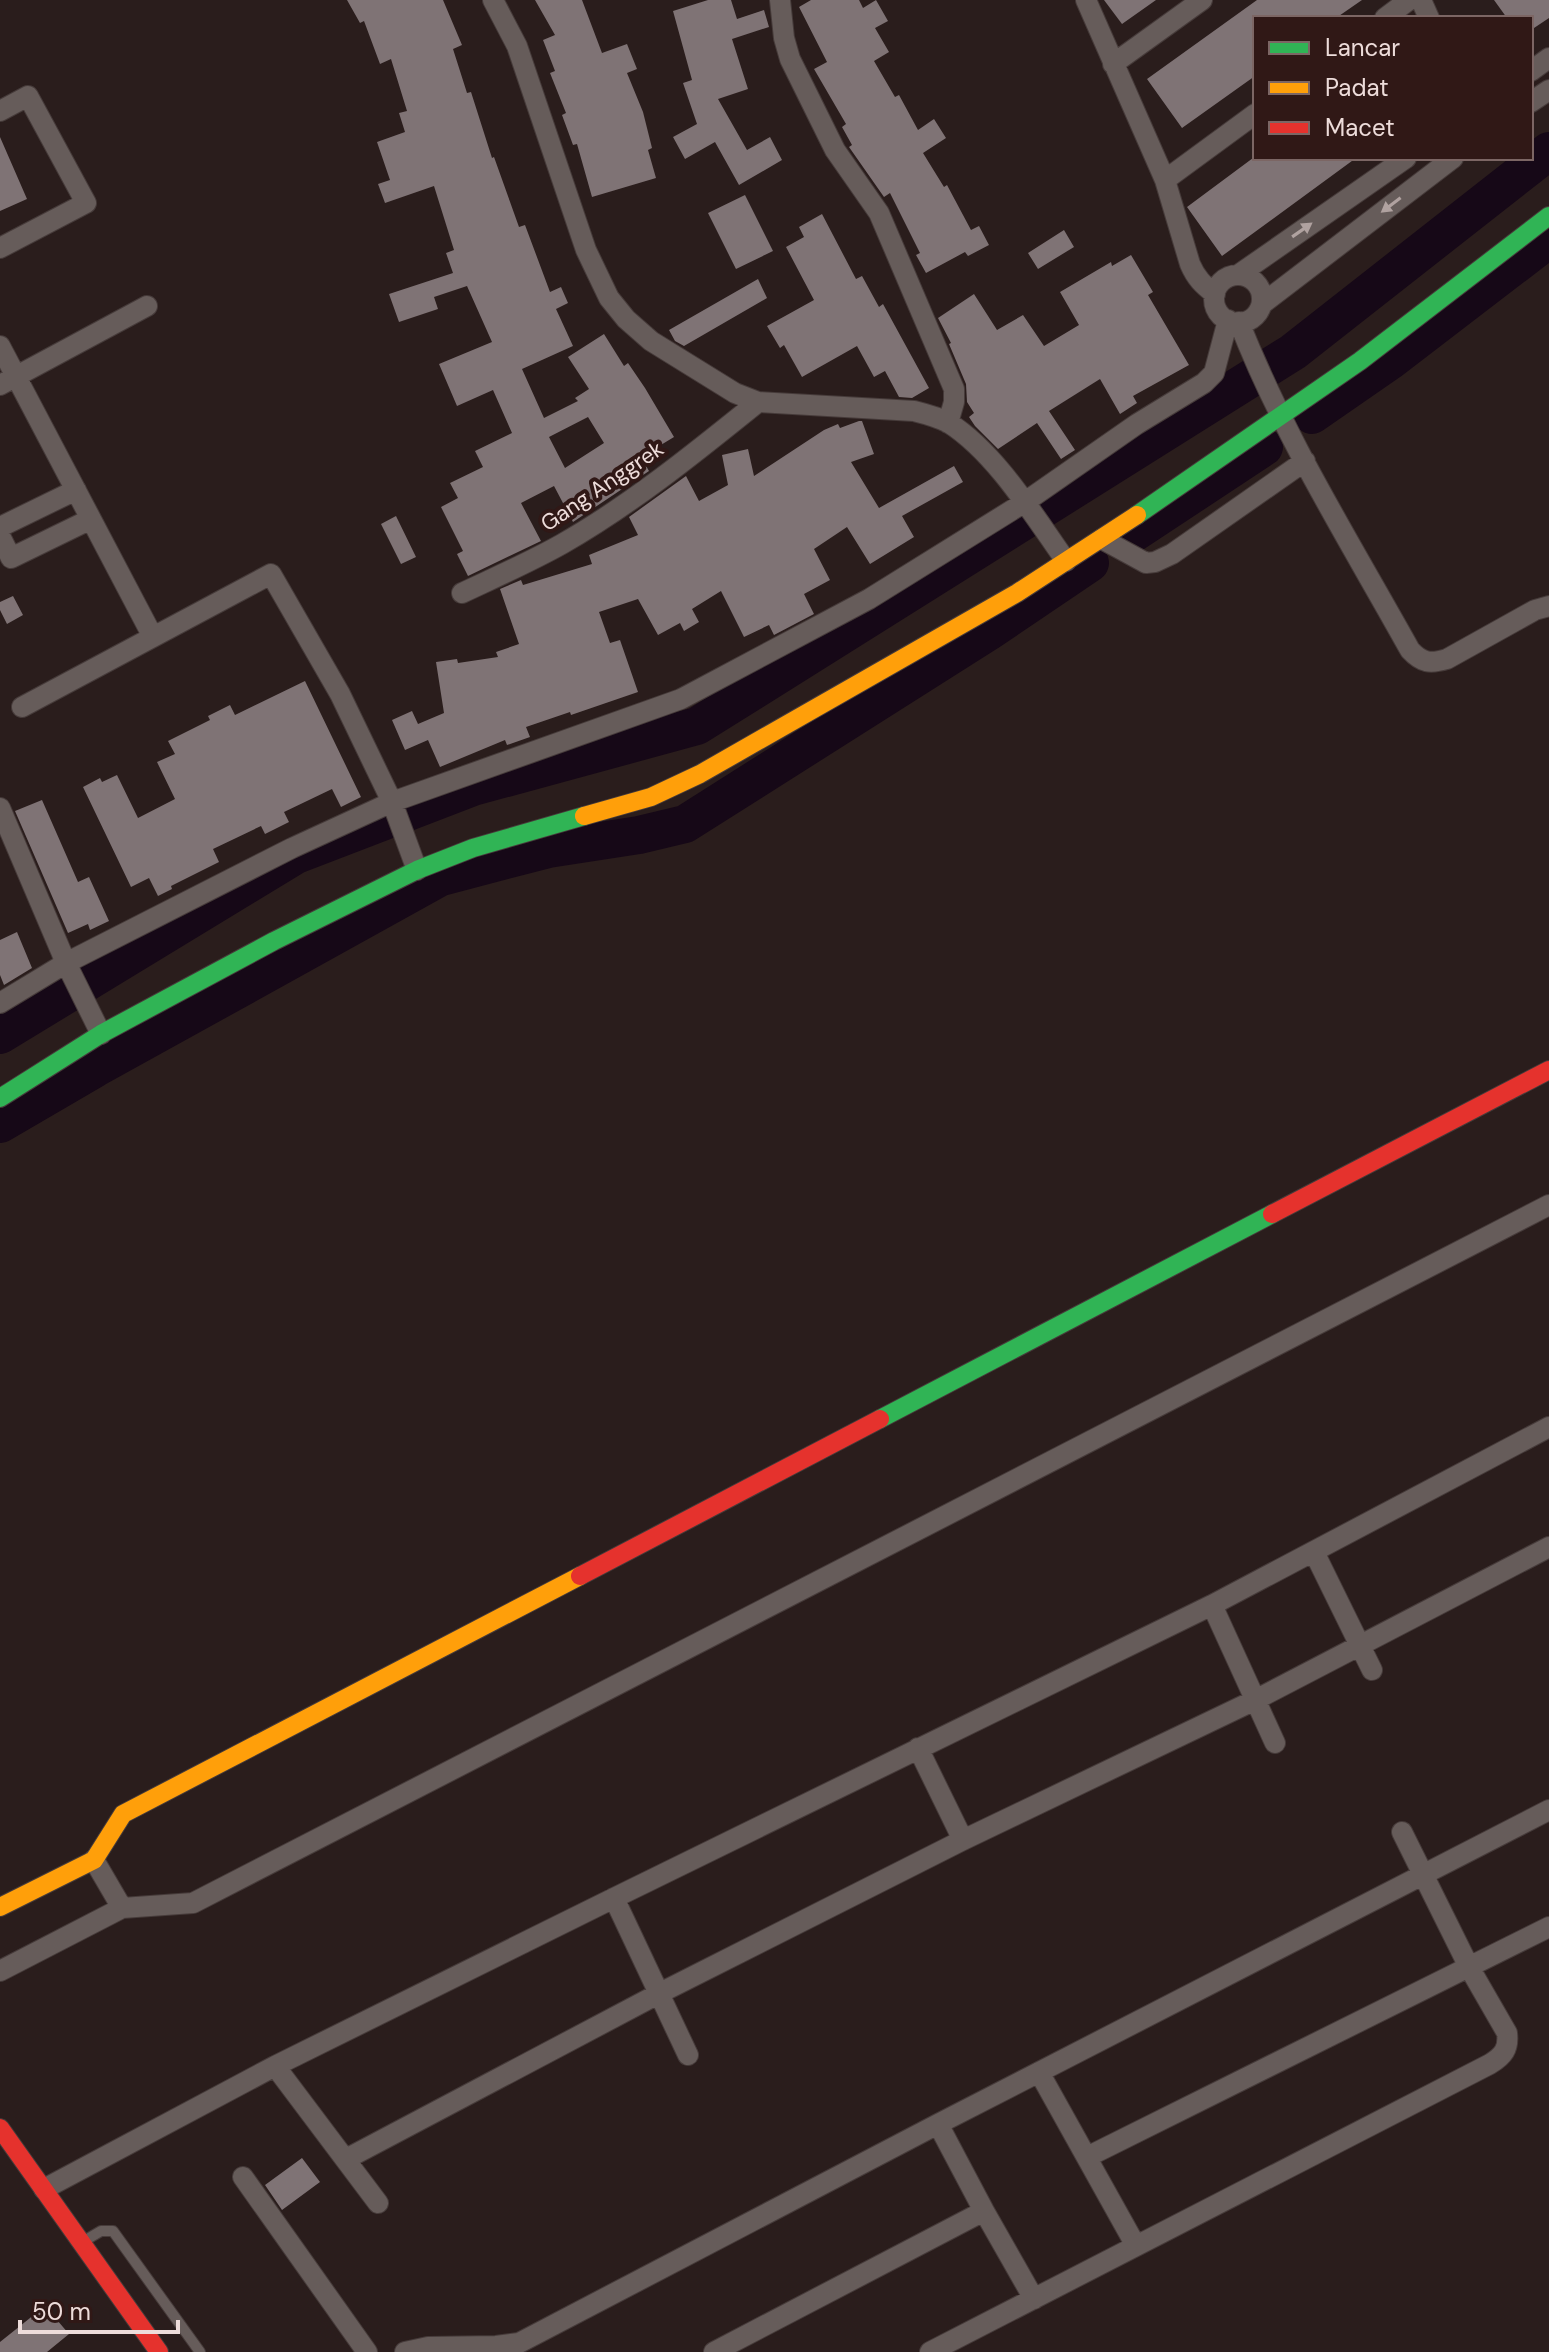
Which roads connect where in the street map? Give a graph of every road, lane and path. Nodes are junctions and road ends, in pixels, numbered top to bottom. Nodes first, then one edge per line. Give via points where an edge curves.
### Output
1 (493, 0) edge
2 (780, 0) edge
3 (1086, 0) edge
4 (1202, 0) edge
5 (1409, 0) edge
6 (1388, 16) edge
7 (1113, 64) junction
8 (0, 111) edge
9 (1253, 115) edge
10 (1403, 160) edge
11 (1450, 160) edge
12 (1165, 180) junction
13 (1549, 216) edge
14 (0, 248) edge
15 (1238, 275) junction
16 (1215, 294) junction
17 (1262, 304) junction
18 (147, 306) dead end
19 (1234, 321) junction
20 (0, 346) edge
21 (8, 381) edge
22 (758, 402) junction
23 (1275, 407) junction
24 (948, 423) junction
25 (1305, 461) junction
26 (76, 490) junction
27 (1028, 507) junction
28 (91, 519) junction
29 (0, 527) edge
30 (0, 536) edge
31 (1111, 545) junction
32 (1066, 561) junction
33 (462, 593) dead end
34 (1549, 606) edge
35 (153, 637) junction
36 (22, 707) dead end
37 (0, 808) edge
38 (394, 808) junction
39 (417, 870) junction
40 (68, 968) junction
41 (0, 1003) edge
42 (101, 1034) junction
43 (1549, 1070) edge
44 (0, 1098) edge
45 (1549, 1205) edge
46 (1549, 1427) edge
47 (1549, 1547) edge
48 (1314, 1552) junction
49 (1212, 1605) junction
50 (1358, 1644) junction
51 (1372, 1670) dead end
52 (1255, 1700) junction
53 (1275, 1743) dead end
54 (918, 1748) junction
55 (1549, 1810) edge
56 (1402, 1832) dead end
57 (963, 1840) junction
58 (94, 1860) junction
59 (1424, 1874) junction
60 (614, 1898) junction
61 (0, 1907) edge
62 (122, 1908) junction
63 (1549, 1927) edge
64 (1469, 1967) junction
65 (0, 1971) edge
66 (660, 1993) junction
67 (688, 2055) dead end
68 (275, 2066) junction
69 (1039, 2072) junction
70 (938, 2124) junction
71 (0, 2128) edge
72 (6, 2150) edge
73 (1087, 2157) junction
74 (346, 2159) junction
75 (243, 2177) dead end
76 (44, 2189) junction
77 (378, 2203) dead end
78 (984, 2211) junction
79 (82, 2242) junction
80 (1136, 2246) junction
81 (1034, 2299) junction
82 (522, 2347) edge
83 (365, 2351) edge
84 (159, 2352) edge
85 (200, 2352) edge
86 (405, 2352) edge
87 (714, 2352) edge
88 (930, 2352) edge

1 - 22 street via 517,46 586,250 609,298 651,341
2 - 24 street via 790,59 835,150 879,213 954,389
3 - 7 street
4 - 7 street
5 - 6 street
7 - 12 street
8 - 14 street via 28,96 86,203
9 - 12 street
15 -> 10 street
11 -> 17 street
12 - 16 street via 1195,276
13 - 23 street via 1360,361
15 - 16 street via 1223,280
15 - 17 street via 1257,284
16 - 19 street via 1217,310
17 - 19 street via 1253,317
18 - 21 street
19 - 23 street
19 - 27 street via 1210,378 1137,424
20 - 21 street
21 - 26 street
22 - 24 street via 914,411
22 - 33 street, Gang Anggrek via 590,526
23 - 25 street
23 - 31 street
24 - 27 street via 992,463
25 - 31 street via 1155,562 1146,563
25 - 34 street via 1420,660 1432,664 1447,659
26 - 28 street
26 - 29 street
27 - 32 street
27 - 38 street via 681,699
28 - 30 street via 11,558
28 - 35 street
31 - 32 street
32 - 39 street via 676,786
35 - 36 street
35 - 38 street via 271,574 340,694
37 - 40 street
38 - 39 street
38 - 40 street via 292,848
39 - 42 street
40 - 41 street
40 - 42 street
42 - 44 street
43 - 58 street via 123,1814
45 - 62 street via 193,1903
46 - 48 street
47 - 50 street
48 - 49 street
48 - 50 street
49 - 52 street
49 - 54 street
50 - 51 street
50 - 52 street
52 - 53 street
52 - 57 street
54 - 57 street
54 - 60 street
55 - 59 street
56 - 59 street
57 - 66 street
58 - 61 street
58 - 62 street
59 - 64 street
59 - 69 street
60 - 66 street
60 - 68 street
62 - 65 street
63 - 64 street
64 - 73 street
64 - 80 street via 1507,2033 1509,2043 1502,2056
66 - 67 street
66 - 74 street
68 - 74 street
68 - 76 street
69 - 70 street
69 - 73 street
70 - 78 street
70 - 82 street
71 - 72 street
72 - 76 street
73 - 80 street
74 - 77 street
75 - 83 street
76 - 79 street
78 - 81 street
78 - 87 street
79 - 84 street
79 - 85 lane via 101,2231 113,2231
80 - 81 street
81 - 88 street
82 - 86 street via 428,2347

